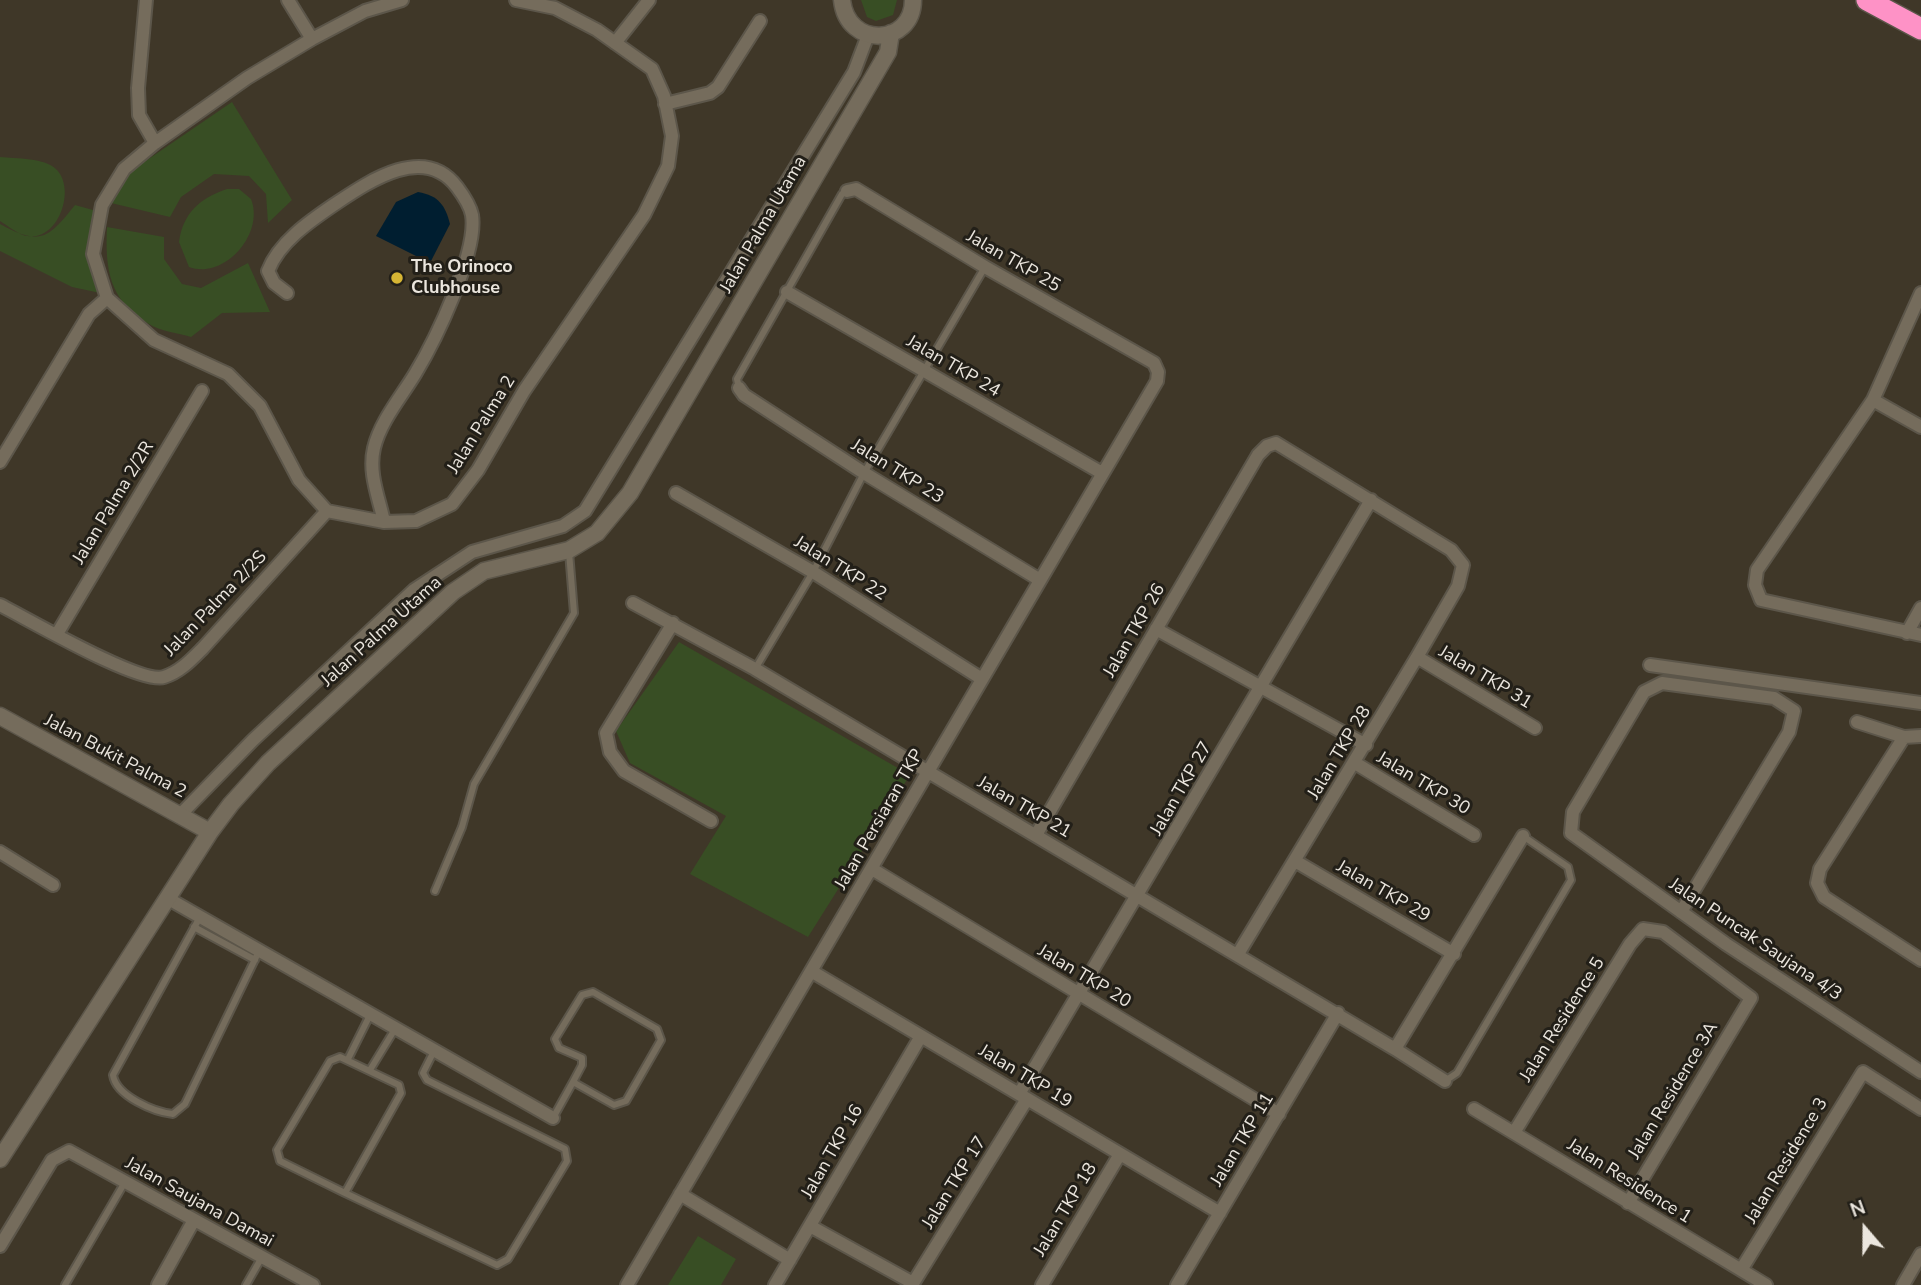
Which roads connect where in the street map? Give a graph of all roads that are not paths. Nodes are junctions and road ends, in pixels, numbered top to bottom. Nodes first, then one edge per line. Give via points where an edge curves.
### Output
1 (146, 0) edge
2 (288, 0) edge
3 (402, 0) edge
4 (516, 0) edge
5 (649, 0) edge
6 (841, 0) edge
7 (913, 0) edge
8 (1867, 0) edge
9 (760, 21) dead end
10 (1921, 29) edge
11 (891, 33) junction
12 (868, 35) junction
13 (312, 39) junction
14 (615, 43) junction
15 (666, 104) junction
16 (155, 143) junction
17 (847, 191) joint
18 (985, 267) junction
19 (787, 292) junction
20 (287, 293) dead end
21 (1921, 293) edge
22 (107, 298) junction
23 (925, 370) junction
24 (1158, 372) joint
25 (739, 388) joint
26 (201, 391) dead end
27 (1872, 400) junction
28 (1921, 426) edge
29 (0, 463) edge
30 (864, 473) junction
31 (1102, 473) junction
32 (677, 493) dead end
33 (1371, 500) junction
34 (327, 511) junction
35 (384, 522) junction
36 (569, 550) junction
37 (813, 572) junction
38 (1040, 580) junction
39 (633, 603) dead end
40 (0, 605) edge
41 (1921, 608) edge
42 (673, 623) junction
43 (1156, 629) junction
44 (1907, 633) junction
45 (57, 634) junction
46 (1921, 635) edge
47 (1417, 657) junction
48 (1650, 665) dead end
49 (755, 669) junction
50 (982, 679) junction
51 (1262, 687) junction
52 (1921, 703) edge
53 (0, 716) edge
54 (1857, 722) dead end
55 (1535, 728) dead end
56 (1921, 736) edge
57 (1904, 737) junction
58 (1366, 745) junction
59 (1355, 763) junction
60 (929, 772) junction
61 (181, 814) junction
62 (712, 821) dead end
63 (210, 832) junction
64 (1036, 835) junction
65 (1474, 835) dead end
66 (1523, 836) joint
67 (0, 852) edge
68 (1295, 861) junction
69 (872, 869) junction
70 (52, 885) dead end
71 (435, 891) dead end
72 (1139, 896) junction
73 (167, 898) junction
74 (1681, 912) junction
75 (197, 922) junction
76 (1238, 954) junction
77 (1454, 954) junction
78 (257, 956) junction
79 (1921, 960) edge
80 (811, 971) junction
81 (1078, 994) junction
82 (1751, 998) joint
83 (1338, 1013) junction
84 (370, 1015) junction
85 (395, 1029) junction
86 (921, 1036) junction
87 (1395, 1049) junction
88 (434, 1051) junction
89 (348, 1059) junction
90 (370, 1070) junction
91 (1921, 1072) edge
92 (1445, 1081) joint
93 (573, 1082) junction
94 (1023, 1096) junction
95 (1475, 1109) dead end
96 (1921, 1109) edge
97 (1279, 1114) junction
98 (553, 1118) joint
99 (1515, 1131) junction
100 (1120, 1154) junction
101 (0, 1159) edge
102 (125, 1182) junction
103 (345, 1193) junction
104 (680, 1194) junction
105 (1628, 1203) junction
106 (1220, 1213) junction
107 (194, 1220) junction
108 (810, 1226) junction
109 (0, 1246) edge
110 (1921, 1254) edge
111 (262, 1257) junction
112 (790, 1260) junction
113 (1741, 1270) junction
114 (913, 1284) edge
115 (65, 1285) edge
116 (158, 1285) edge
117 (246, 1285) edge
118 (313, 1285) edge
119 (627, 1285) edge
120 (775, 1285) edge
121 (1042, 1285) edge
122 (1177, 1285) edge
123 (1766, 1285) edge
124 (1903, 1285) edge

1 - 16 street via 139,116
2 - 13 street
3 - 13 street via 365,11
4 - 14 street, Jalan Palma 2 via 555,8
5 - 14 street
6 - 12 street via 849,23
7 - 11 street, Jalan Palma Utama via 909,18
8 - 10 highway
9 - 15 street via 718,87
11 - 12 street
11 - 36 street, Jalan Palma Utama via 888,52 630,493 597,533
12 - 61 street via 853,72 585,511 563,526 472,552 414,590
13 - 16 street
14 - 15 street, Jalan Palma 2 via 652,69
15 - 35 street, Jalan Palma 2 via 672,136 668,166 644,215 524,391 478,470 452,504 416,522
16 - 22 street via 124,169 102,205 93,254
17 - 18 street, Jalan TKP 25 via 856,188
17 - 19 lane
18 - 23 lane
18 - 24 street, Jalan TKP 25 via 1154,363
19 - 23 street, Jalan TKP 24
19 - 25 lane via 737,379
20 - 35 street via 268,271 273,260 304,225 376,177 424,167 452,180 463,194 473,233 463,267 427,354 374,448 372,472
21 - 27 street
22 - 29 street via 89,314
22 - 34 street via 153,340 215,367 244,390 260,406 299,480
23 - 30 lane
23 - 31 street, Jalan TKP 24
24 - 31 street, Jalan Persiaran TKP
25 - 30 street, Jalan TKP 23
26 - 45 street, Jalan Palma 2/2R
27 - 28 street
27 - 44 street via 1757,570 1755,585 1761,600
30 - 37 lane
30 - 38 street, Jalan TKP 23
31 - 38 street, Jalan Persiaran TKP
32 - 37 street, Jalan TKP 22
33 - 43 street, Jalan TKP 26 via 1276,443 1267,446
33 - 47 street, Jalan TKP 28 via 1451,550 1463,565 1458,586
33 - 51 street, Jalan TKP 27
34 - 35 street, Jalan Palma 2
34 - 45 street, Jalan Palma 2/2S via 203,648 183,668 161,679 133,673
36 - 63 street, Jalan Palma Utama via 484,572 453,592 268,763
36 - 71 lane via 574,614 474,784
37 - 49 lane
37 - 50 street, Jalan TKP 22
38 - 50 street, Jalan Persiaran TKP
39 - 42 street, Jalan TKP 21
40 - 45 street, Jalan Palma 2/2S
41 - 44 street
42 - 49 street, Jalan TKP 21
42 - 62 street via 606,733 610,752 624,771
43 - 51 street
43 - 64 street, Jalan TKP 26
44 - 46 street
47 - 55 street, Jalan TKP 31
47 - 58 street, Jalan TKP 28
48 - 52 street
49 - 60 street, Jalan TKP 21
50 - 60 street, Jalan Persiaran TKP
51 - 58 street
51 - 72 street, Jalan TKP 27
53 - 61 street, Jalan Bukit Palma 2
54 - 57 street
56 - 57 street
57 - 79 street via 1820,869 1817,883 1824,897
58 - 59 street, Jalan TKP 28
59 - 65 street, Jalan TKP 30
59 - 68 street, Jalan TKP 28
60 - 64 street, Jalan TKP 21
60 - 69 street, Jalan Persiaran TKP
61 - 63 street, Jalan Bukit Palma 2
63 - 73 street, Jalan Palma Utama
64 - 72 street, Jalan TKP 21
66 - 77 street
66 - 92 lane via 1568,867 1571,880 1457,1073
67 - 70 street
68 - 76 street, Jalan TKP 28
68 - 77 street, Jalan TKP 29
69 - 80 street, Jalan Persiaran TKP
69 - 81 street, Jalan TKP 20
72 - 76 street, Jalan TKP 21
72 - 81 street, Jalan TKP 27
73 - 75 street
73 - 101 street, Jalan Palma Utama
74 - 74 street, Jalan Puncak Saujana 4/3 via 1789,732 1794,710 1774,698 1662,683 1644,692 1573,812 1571,833
74 - 91 street, Jalan Puncak Saujana 4/3
75 - 78 street
75 - 78 lane via 113,1075 118,1088 133,1099 173,1114 185,1104
76 - 83 street, Jalan TKP 21
77 - 87 street
78 - 84 street
80 - 86 street, Jalan TKP 19
80 - 104 street, Jalan Persiaran TKP
81 - 94 street, Jalan TKP 27
81 - 97 street, Jalan TKP 20
82 - 99 street, Jalan Residence 5 via 1662,932 1643,929
82 - 105 street, Jalan Residence 3A
83 - 87 street, Jalan TKP 21
83 - 97 street, Jalan TKP 11
84 - 85 street
84 - 89 lane
85 - 88 street
85 - 90 lane
86 - 94 street, Jalan TKP 19
86 - 108 street, Jalan TKP 16
87 - 92 street, Jalan TKP 21
88 - 98 street
88 - 103 lane via 424,1073 427,1080 565,1149 567,1161 508,1259 498,1265
89 - 90 lane
89 - 103 lane via 330,1061 277,1150 280,1161
90 - 103 lane via 399,1085 401,1093
93 - 93 lane via 582,1058 559,1048 555,1039 582,995 593,992 657,1029 661,1040 626,1101 614,1105
93 - 98 lane
94 - 100 street, Jalan TKP 19
94 - 114 street, Jalan TKP 17
95 - 99 street, Jalan Residence 1
96 - 113 street, Jalan Residence 3 via 1863,1072
97 - 106 street, Jalan TKP 11
99 - 105 street, Jalan Residence 1
100 - 106 street, Jalan TKP 19
100 - 121 street, Jalan TKP 18
102 - 107 street, Jalan Saujana Damai
102 - 109 street, Jalan Saujana Damai via 69,1151 52,1160
102 - 115 lane
104 - 112 street
104 - 119 street, Jalan Persiaran TKP
105 - 113 street, Jalan Residence 1
106 - 122 street, Jalan TKP 11
107 - 111 street, Jalan Saujana Damai
107 - 116 street
108 - 112 street, Jalan TKP 16
108 - 114 street
110 - 124 street
111 - 117 lane
111 - 118 street, Jalan Saujana Damai
112 - 120 street, Jalan TKP 16
113 - 123 street, Jalan Residence 1

